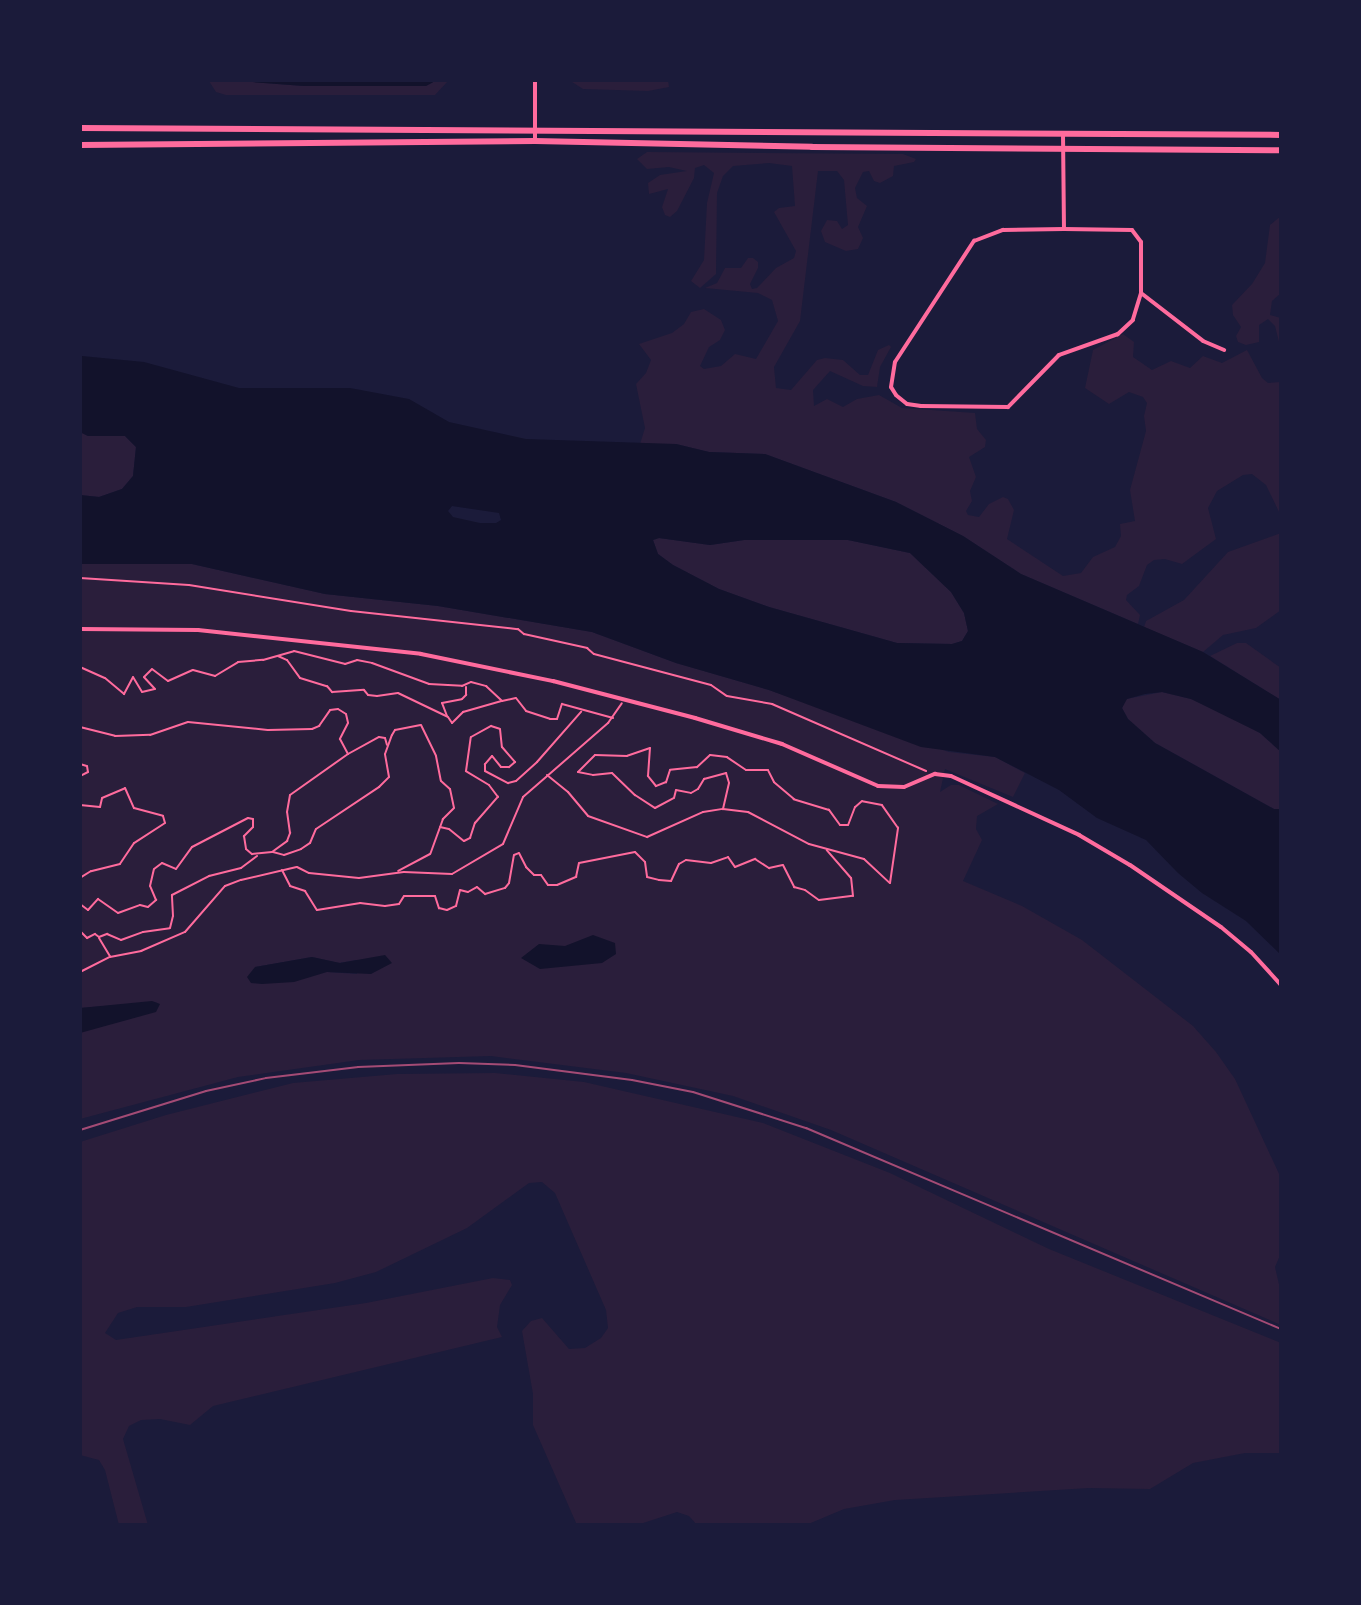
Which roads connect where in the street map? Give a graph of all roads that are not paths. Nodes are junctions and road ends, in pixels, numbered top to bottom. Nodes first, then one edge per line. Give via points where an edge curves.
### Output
1 (535, 80) edge
2 (80, 128) edge
3 (535, 130) junction
4 (1063, 134) junction
5 (1281, 135) edge
6 (535, 141) junction
7 (80, 145) edge
8 (1063, 149) junction
9 (1281, 150) edge
10 (1064, 229) junction
11 (1141, 293) junction
12 (1224, 350) dead end
13 (80, 629) edge
14 (1281, 985) edge

1 - 3 street
2 - 3 main road
3 - 4 main road
3 - 6 street
4 - 5 main road
4 - 8 street
6 - 7 main road
6 - 8 main road
8 - 9 main road
8 - 10 street
10 - 11 street via 1132,230 1141,242
10 - 11 street via 1003,230 974,241 895,362 891,387 896,395 921,406 1008,407 1059,355 1118,334 1133,320
11 - 12 street via 1203,341
13 - 14 street via 198,630 459,660 624,698 772,741 878,786 904,787 935,774 951,776 1130,865 1221,927

